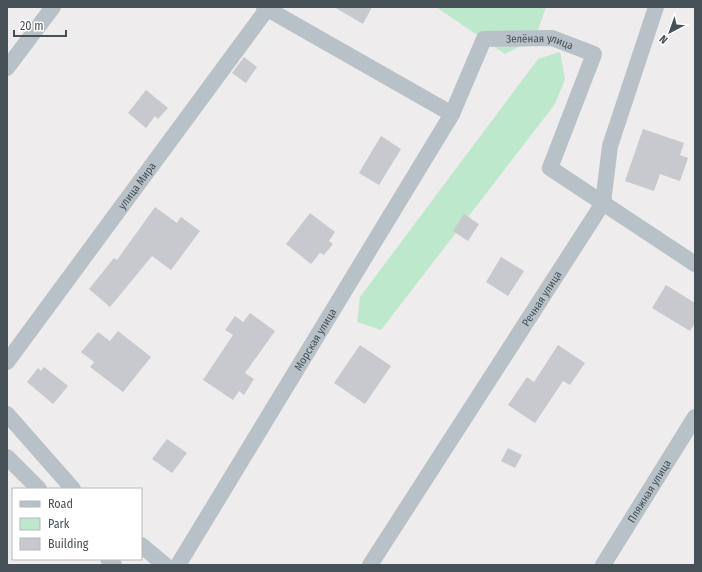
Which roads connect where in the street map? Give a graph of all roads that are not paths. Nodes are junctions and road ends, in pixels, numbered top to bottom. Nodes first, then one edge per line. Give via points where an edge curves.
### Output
1 (53, 7) edge
2 (656, 7) edge
3 (266, 8) edge
4 (7, 68) edge
5 (452, 114) junction
6 (603, 203) junction
7 (695, 264) edge
8 (7, 362) edge
9 (7, 414) edge
10 (695, 417) edge
11 (7, 457) edge
12 (38, 488) edge
13 (73, 488) edge
14 (142, 546) edge
15 (165, 565) edge
16 (178, 565) edge
17 (370, 565) edge
18 (603, 565) edge

1 - 4 street
2 - 6 street, Речная улица via 610,146
3 - 5 street
3 - 8 street, улица Мира
5 - 6 street, Зелёная улица via 484,39 552,38 594,54 550,168
5 - 16 street, Морская улица
6 - 7 street, Зелёная улица
6 - 17 street, Речная улица
9 - 13 street
10 - 18 street, Пляжная улица
11 - 12 street
14 - 15 street

